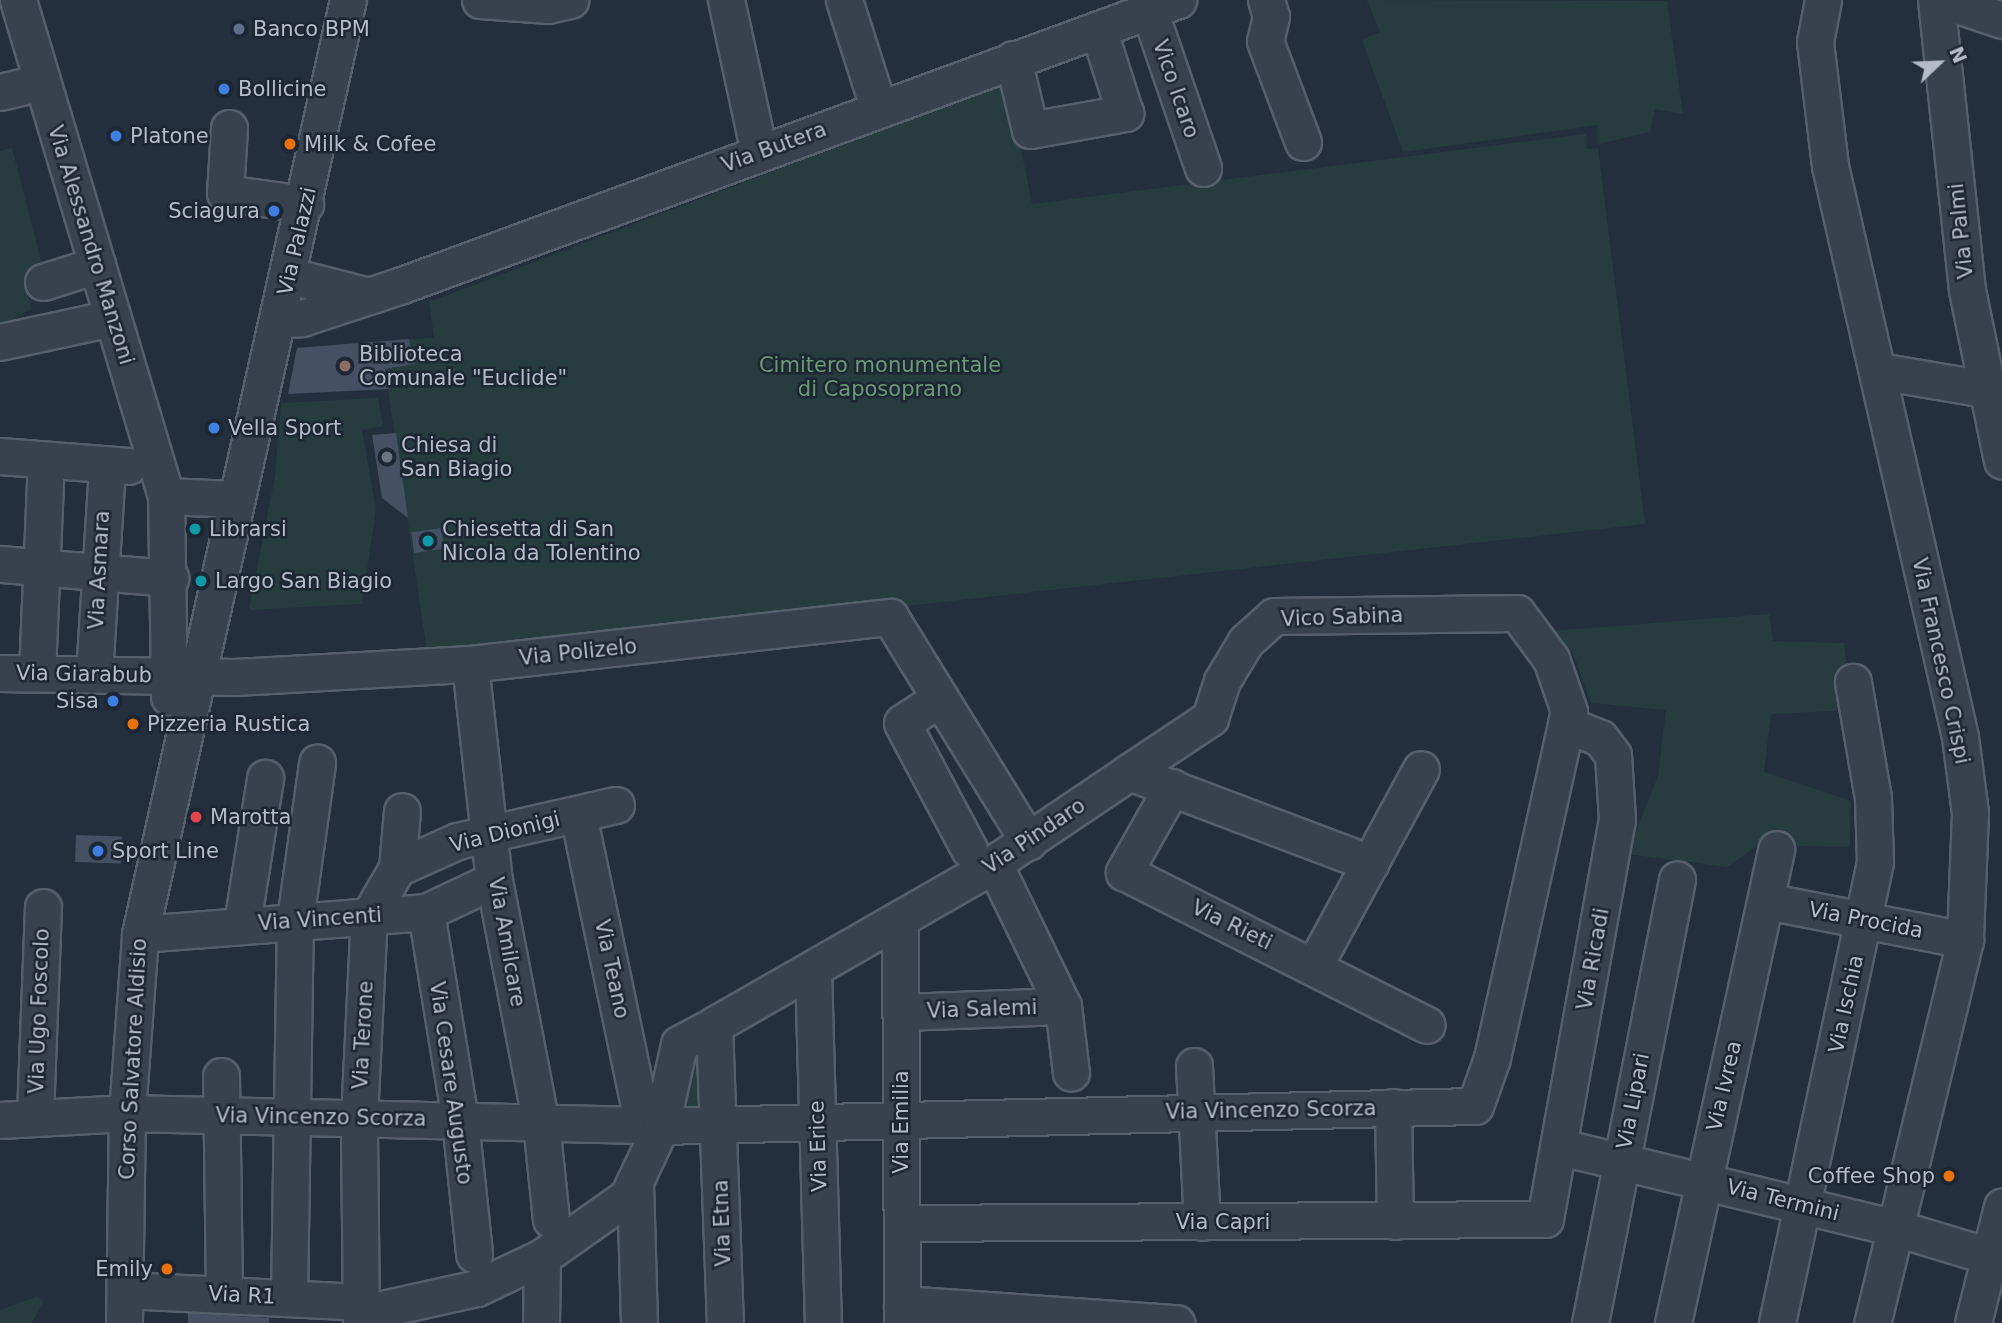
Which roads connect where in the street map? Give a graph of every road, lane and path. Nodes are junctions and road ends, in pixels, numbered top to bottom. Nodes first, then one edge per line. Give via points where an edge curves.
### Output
1 (18, 0) edge
2 (348, 0) edge
3 (480, 0) edge
4 (570, 0) edge
5 (726, 0) edge
6 (844, 0) edge
7 (1266, 0) edge
8 (1823, 0) edge
9 (1936, 0) edge
10 (1943, 0) edge
11 (1164, 5) edge
12 (2002, 20) edge
13 (1098, 29) junction
14 (1013, 59) junction
15 (42, 82) junction
16 (0, 92) edge
17 (879, 110) junction
18 (229, 128) dead end
19 (1303, 142) dead end
20 (759, 152) junction
21 (1203, 168) dead end
22 (305, 204) junction
23 (97, 265) junction
24 (290, 276) junction
25 (43, 282) dead end
26 (369, 296) junction
27 (113, 318) junction
28 (279, 319) junction
29 (0, 342) edge
30 (1879, 371) junction
31 (1995, 390) edge
32 (0, 456) edge
33 (46, 460) junction
34 (2002, 460) edge
35 (107, 465) junction
36 (162, 484) junction
37 (236, 489) junction
38 (0, 564) edge
39 (42, 567) junction
40 (98, 572) junction
41 (170, 578) junction
42 (470, 664) junction
43 (0, 673) edge
44 (37, 673) junction
45 (94, 674) junction
46 (182, 675) junction
47 (1853, 682) dead end
48 (940, 698) junction
49 (1567, 718) junction
50 (317, 763) dead end
51 (1421, 769) dead end
52 (1129, 772) junction
53 (265, 778) dead end
54 (1172, 787) junction
55 (616, 804) dead end
56 (402, 811) dead end
57 (578, 814) junction
58 (491, 836) junction
59 (1029, 842) junction
60 (1776, 849) dead end
61 (982, 856) junction
62 (1370, 863) junction
63 (397, 868) junction
64 (1677, 879) dead end
65 (495, 880) junction
66 (1766, 901) junction
67 (43, 907) dead end
68 (426, 912) junction
69 (369, 916) junction
70 (1864, 919) junction
71 (295, 920) junction
72 (900, 920) junction
73 (242, 924) junction
74 (140, 934) junction
75 (1965, 940) junction
76 (1314, 966) junction
77 (813, 969) junction
78 (1063, 1006) junction
79 (901, 1012) junction
80 (713, 1024) junction
81 (1427, 1024) dead end
82 (1194, 1066) dead end
83 (1071, 1073) dead end
84 (221, 1076) dead end
85 (1393, 1107) junction
86 (1196, 1112) junction
87 (127, 1113) junction
88 (35, 1115) junction
89 (221, 1115) junction
90 (293, 1116) junction
91 (359, 1118) junction
92 (901, 1118) junction
93 (0, 1120) edge
94 (460, 1121) junction
95 (818, 1121) junction
96 (541, 1123) junction
97 (719, 1124) junction
98 (652, 1126) junction
99 (1561, 1147) junction
100 (1621, 1164) junction
101 (1702, 1180) junction
102 (635, 1181) junction
103 (1803, 1206) junction
104 (2002, 1207) edge
105 (551, 1219) dead end
106 (1545, 1219) joint
107 (1395, 1221) junction
108 (1202, 1222) junction
109 (902, 1223) junction
110 (1896, 1228) junction
111 (474, 1254) dead end
112 (542, 1257) junction
113 (1996, 1259) edge
114 (224, 1293) junction
115 (289, 1297) junction
116 (124, 1306) edge
117 (449, 1309) edge
118 (367, 1311) edge
119 (902, 1313) edge
120 (541, 1323) edge
121 (639, 1323) edge
122 (725, 1323) edge
123 (824, 1323) edge
124 (1177, 1323) edge
125 (1590, 1323) edge
126 (1673, 1323) edge
127 (1777, 1323) edge
128 (1872, 1323) edge
129 (1973, 1323) edge

1 - 15 street, Via Alessandro Manzoni
2 - 22 street, Via Palazzi
3 - 4 street via 548,5
5 - 20 street
6 - 17 street
7 - 19 street via 1271,16 1265,41
8 - 30 street, Via Francesco Crispi via 1815,42 1819,96 1830,166
9 - 31 street, Via Palmi via 1967,290
10 - 12 street
11 - 13 street, Via Butera
11 - 21 street, Vico Icaro
13 - 14 street, Via Butera
13 - 14 street via 1125,113 1031,130
14 - 17 street, Via Butera
15 - 16 street
15 - 23 street, Via Alessandro Manzoni
17 - 20 street, Via Butera
18 - 22 street via 225,193
20 - 26 street, Via Butera
22 - 24 street, Via Palazzi
23 - 25 street
23 - 27 street, Via Alessandro Manzoni
24 - 26 street
24 - 28 street, Via Palazzi
26 - 28 street, Via Butera via 302,318
27 - 29 street
27 - 36 street, Via Alessandro Manzoni
28 - 37 street, Via Palazzi
30 - 31 street
30 - 75 street, Via Francesco Crispi via 1960,737 1969,813
31 - 34 street, Via Palmi
32 - 33 street
33 - 35 street
33 - 39 street
35 - 36 street
35 - 40 street, Via Asmara
36 - 37 street
36 - 41 street, Via Alessandro Manzoni
37 - 46 street, Via Palazzi
38 - 39 street
39 - 40 street
39 - 44 street
40 - 41 street
40 - 45 street, Via Asmara
41 - 46 street, Via Alessandro Manzoni
42 - 46 street, Via Polizelo
42 - 48 street, Via Polizelo via 890,617
42 - 58 street, Via Amilcare
43 - 44 street, Via Giarabub
44 - 45 street, Via Giarabub
45 - 46 street, Via Giarabub
46 - 74 street, Corso Salvatore Aldisio via 168,798
47 - 70 street, Via Ischia via 1873,798 1875,862
48 - 59 street, Via Polizelo
48 - 61 street via 902,723
49 - 52 street, Vico Sabina via 1551,659 1517,613 1274,616 1246,641 1222,681 1210,718
49 - 85 street, Via Vincenzo Scorza via 1492,1058 1475,1106
49 - 99 street, Via Ricadi via 1600,738 1613,755 1618,785 1617,820
50 - 71 street
51 - 62 street
52 - 54 street
52 - 59 street, Via Pindaro
53 - 73 street
54 - 62 street
54 - 76 street, Via Rieti via 1124,872
55 - 57 street, Via Dionigi
56 - 63 street
57 - 58 street, Via Dionigi
57 - 98 street, Via Teano
58 - 63 street, Via Dionigi via 457,841
58 - 65 street, Via Amilcare
59 - 61 street, Via Pindaro
60 - 66 street, Via Ivrea
61 - 72 street, Via Pindaro
61 - 78 street, Via Salemi
62 - 76 street
63 - 69 street
64 - 100 street, Via Lipari
65 - 68 street, Via Vincenti
65 - 96 street, Via Amilcare
66 - 70 street, Via Procida
66 - 101 street, Via Ivrea
67 - 88 street, Via Ugo Foscolo
68 - 69 street, Via Vincenti
68 - 94 street, Via Cesare Augusto
69 - 71 street, Via Vincenti
69 - 91 street, Via Terone
70 - 75 street, Via Procida
70 - 103 street, Via Ischia
71 - 73 street, Via Vincenti
71 - 90 street
72 - 77 street, Via Pindaro
72 - 79 street, Via Emilia
73 - 74 street, Via Vincenti
74 - 87 street, Corso Salvatore Aldisio
75 - 110 street, Via Francesco Crispi
76 - 81 street, Via Rieti
77 - 80 street, Via Pindaro
77 - 95 street, Via Erice
78 - 79 street, Via Salemi
78 - 83 street, Via Salemi
79 - 92 street, Via Emilia
80 - 97 street, Via Etna
80 - 98 street, Via Pindaro via 679,1044
82 - 86 street
84 - 89 street
85 - 86 street, Via Vincenzo Scorza
85 - 107 street
86 - 92 street, Via Vincenzo Scorza
86 - 108 street
87 - 88 street, Via Vincenzo Scorza
87 - 89 street, Via Vincenzo Scorza
87 - 116 street, Corso Salvatore Aldisio
88 - 93 street, Via Vincenzo Scorza
89 - 90 street, Via Vincenzo Scorza
89 - 114 street
90 - 91 street, Via Vincenzo Scorza
90 - 115 street
91 - 94 street, Via Vincenzo Scorza
91 - 118 street, Via Terone
92 - 95 street, Via Vincenzo Scorza
92 - 109 street, Via Emilia
94 - 96 street, Via Vincenzo Scorza
94 - 111 street, Via Cesare Augusto
95 - 97 street, Via Vincenzo Scorza
95 - 123 street, Via Erice
96 - 98 street, Via Vincenzo Scorza
96 - 105 street, Via Amilcare
97 - 98 street, Via Vincenzo Scorza
97 - 122 street, Via Etna
98 - 102 street, Via Pindaro
99 - 100 street, Via Termini
99 - 106 street, Via Ricadi
100 - 101 street, Via Termini
100 - 125 street, Via Lipari
101 - 103 street, Via Termini
101 - 126 street, Via Ivrea
102 - 112 street, Via R1 via 628,1196
102 - 121 street
103 - 110 street, Via Termini
103 - 127 street, Via Ischia
104 - 113 street
106 - 107 street, Via Capri
107 - 108 street, Via Capri
108 - 109 street, Via Capri
109 - 119 street, Via Emilia
110 - 113 street, Via Termini
110 - 128 street, Via Francesco Crispi
112 - 117 street, Via R1 via 477,1288
112 - 120 street
113 - 129 street
114 - 115 street, Via R1
114 - 116 street, Via R1
115 - 118 street, Via R1
117 - 118 street, Via R1
119 - 124 street

